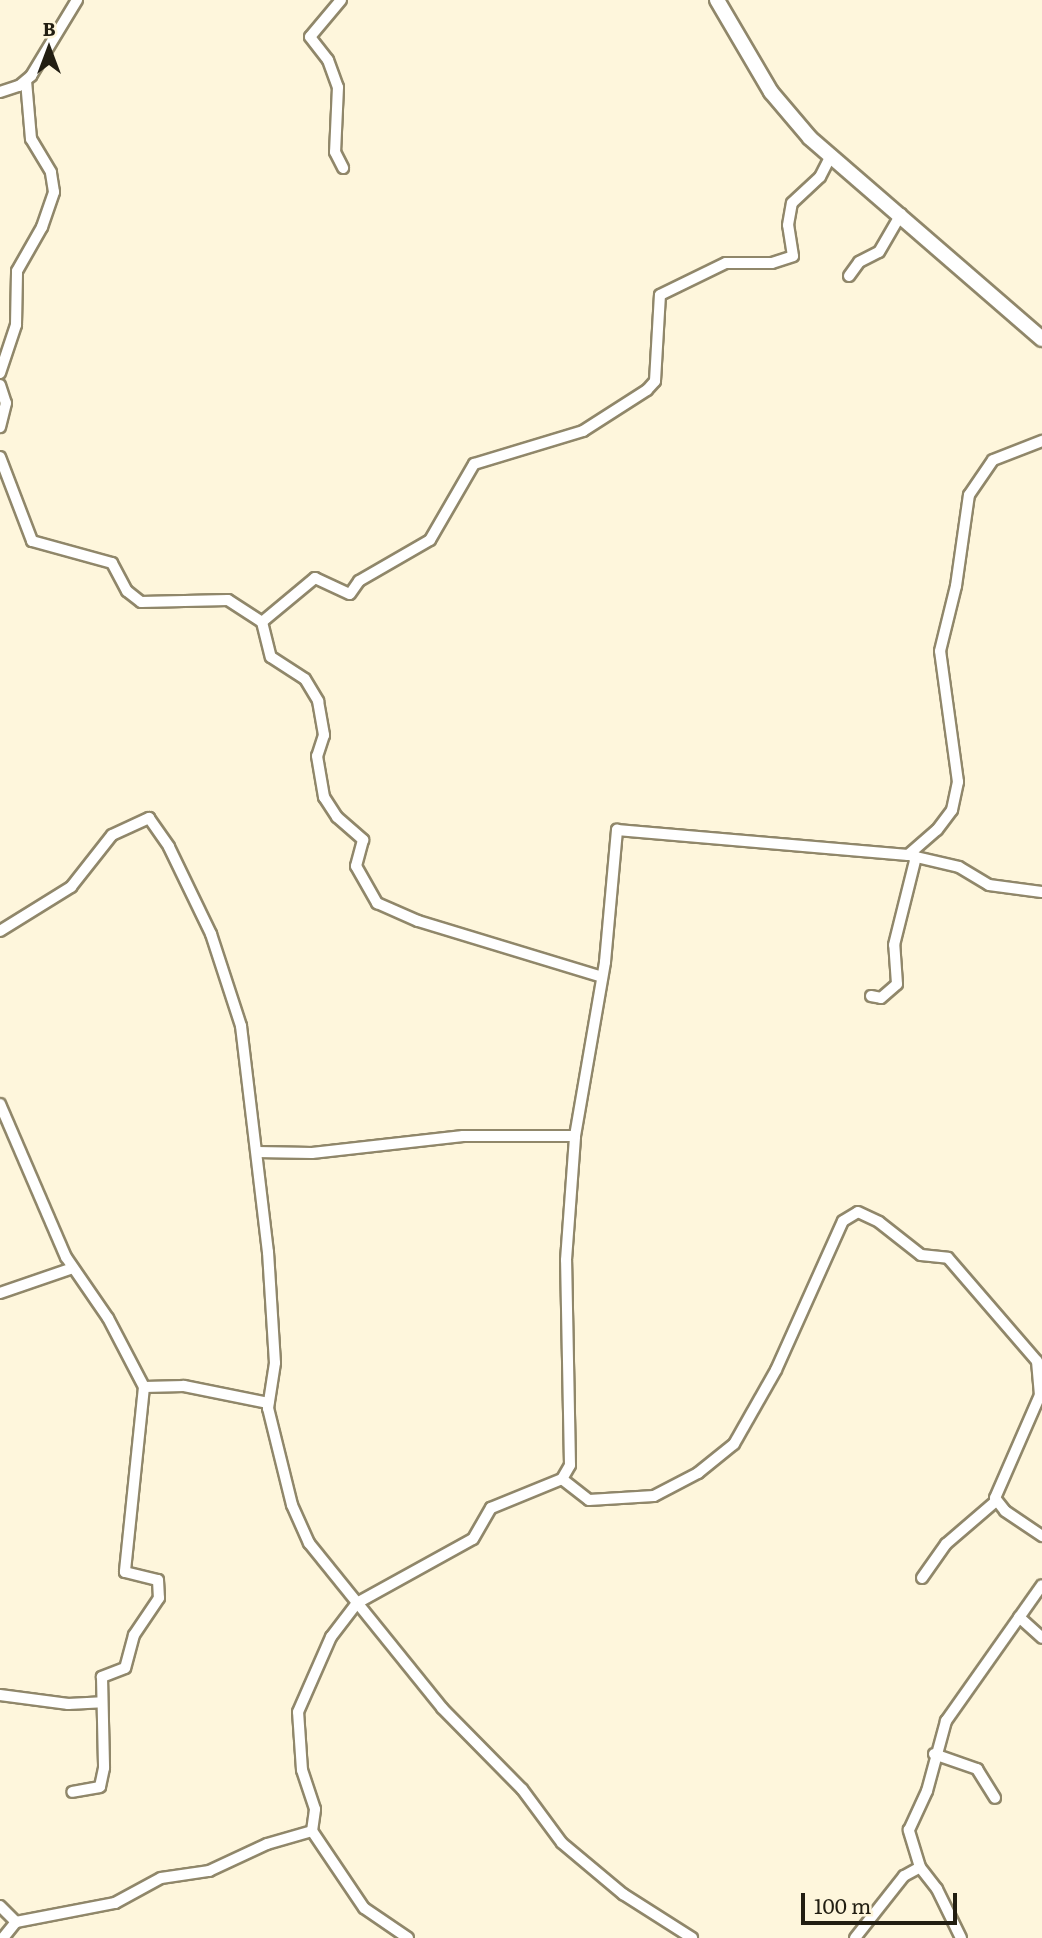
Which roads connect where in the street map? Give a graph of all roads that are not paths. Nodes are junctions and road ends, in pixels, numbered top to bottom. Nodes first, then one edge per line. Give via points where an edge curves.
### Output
1 (77, 0) edge
2 (341, 0) edge
3 (717, 0) edge
4 (26, 81) junction
5 (0, 92) edge
6 (831, 155) junction
7 (344, 168) dead end
8 (901, 214) junction
9 (849, 276) dead end
10 (1042, 339) edge
11 (0, 373) edge
12 (0, 385) edge
13 (0, 427) edge
14 (1042, 441) edge
15 (0, 457) edge
16 (262, 622) junction
17 (912, 856) junction
18 (1042, 892) edge
19 (0, 931) edge
20 (602, 977) junction
21 (871, 996) dead end
22 (0, 1104) edge
23 (575, 1136) junction
24 (257, 1152) junction
25 (73, 1268) junction
26 (0, 1293) edge
27 (144, 1387) junction
28 (268, 1403) junction
29 (562, 1479) junction
30 (996, 1501) junction
31 (1042, 1536) edge
32 (922, 1578) dead end
33 (1042, 1585) edge
34 (357, 1603) junction
35 (1019, 1617) junction
36 (1042, 1637) edge
37 (0, 1695) edge
38 (102, 1702) junction
39 (934, 1754) junction
40 (72, 1792) dead end
41 (995, 1798) dead end
42 (312, 1831) junction
43 (920, 1867) junction
44 (0, 1906) edge
45 (16, 1922) junction
46 (3, 1938) edge
47 (408, 1938) edge
48 (692, 1938) edge
49 (855, 1938) edge
50 (961, 1938) edge

1 - 4 street
2 - 7 street via 310,37 328,60 338,87 335,152
3 - 6 street via 771,92
4 - 5 street
4 - 11 street via 31,139 51,172 54,192 49,212 17,271 16,325
6 - 8 street
6 - 16 street via 820,177 792,203 788,233 793,256 772,264 726,263 660,295 655,381 647,390 583,431 474,464 429,540 359,581 350,594 315,579
8 - 9 street via 879,252 859,262
8 - 10 street
12 - 13 street via 6,403
14 - 17 street via 993,460 970,495 940,651 959,769 956,795 947,820
15 - 16 street via 32,541 112,563 127,591 141,602 228,600
16 - 20 street via 271,657 305,679 318,701 324,734 317,756 324,797 337,817 363,840 356,866 377,903 418,922
17 - 18 street via 959,867 989,885
17 - 20 street via 617,830
17 - 21 street via 894,945 897,984 881,998
19 - 24 street via 58,897 82,875 112,835 149,818 185,878 236,1003
20 - 23 street
22 - 25 street
23 - 24 street via 463,1136 312,1153
23 - 29 street via 566,1261 572,1454
24 - 28 street via 275,1343
25 - 26 street
25 - 27 street via 108,1318
27 - 28 street via 184,1386
27 - 38 street via 125,1572 158,1580 159,1598 134,1635 125,1668 102,1677
28 - 34 street via 272,1437 299,1522 317,1554
29 - 30 street via 589,1500 654,1496 698,1473 734,1444 775,1370 843,1221 858,1212 890,1229 921,1255 948,1258 1037,1361 1040,1395
29 - 34 street via 491,1508 473,1539
30 - 31 street
30 - 32 street via 946,1544
33 - 35 street
34 - 42 street via 331,1637 298,1712 302,1770 315,1809
34 - 48 street via 442,1708 522,1789 562,1843 623,1894
35 - 36 street
35 - 39 street via 946,1721
37 - 38 street via 68,1704
38 - 40 street via 100,1787
39 - 41 street via 976,1769
39 - 43 street via 927,1791 909,1830
42 - 45 street via 267,1844 209,1871 160,1878 115,1903
42 - 47 street via 363,1908
43 - 49 street via 904,1876
43 - 50 street via 937,1889
44 - 45 street
45 - 46 street

